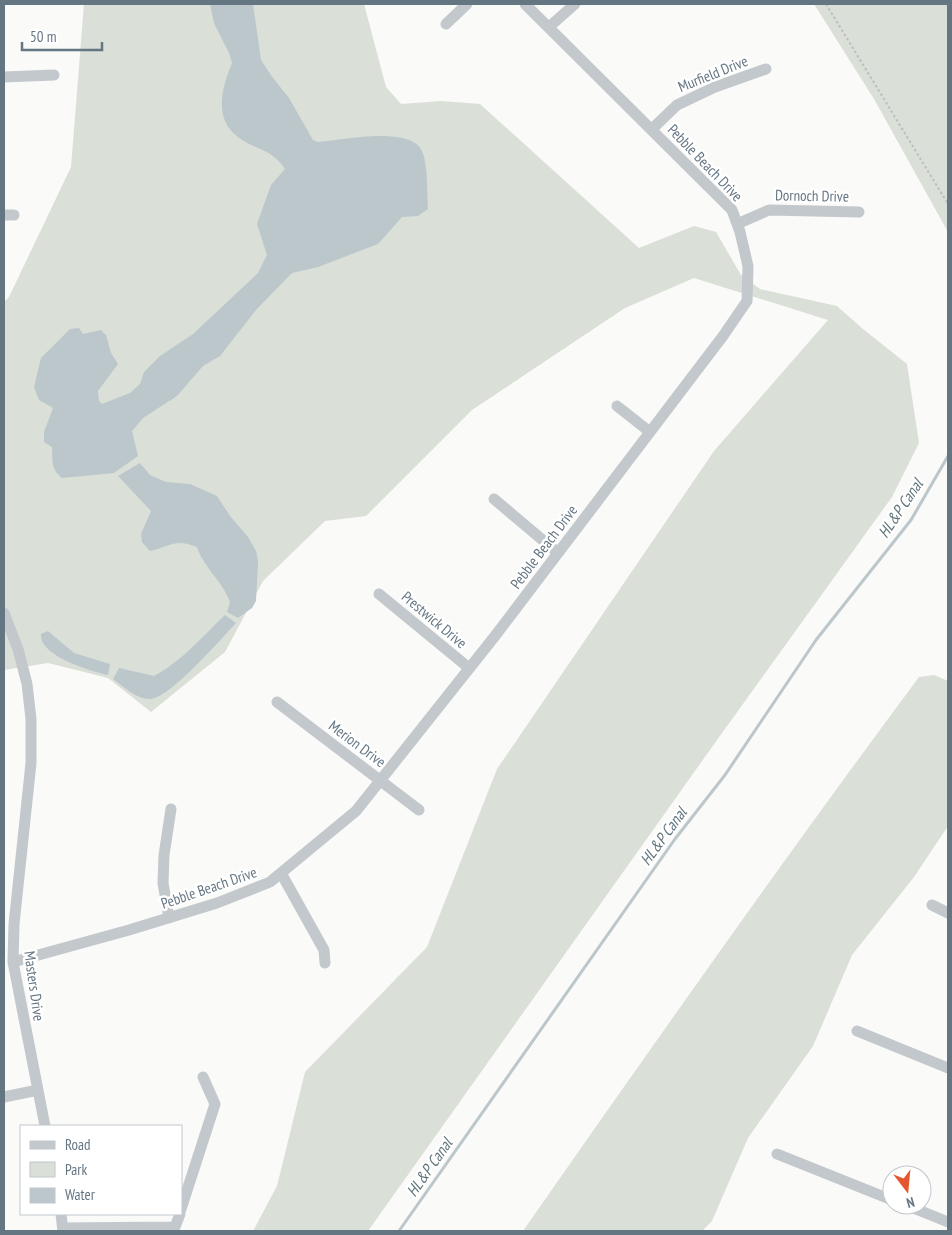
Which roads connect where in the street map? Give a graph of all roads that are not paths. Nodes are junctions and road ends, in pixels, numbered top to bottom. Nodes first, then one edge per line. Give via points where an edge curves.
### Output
1 (467, 4) edge
2 (525, 4) edge
3 (575, 4) edge
4 (446, 24) dead end
5 (549, 27) junction
6 (766, 69) dead end
7 (54, 75) dead end
8 (4, 77) edge
9 (652, 129) junction
10 (859, 212) dead end
11 (737, 224) junction
12 (617, 406) dead end
13 (650, 432) junction
14 (494, 499) dead end
15 (558, 553) junction
16 (380, 594) dead end
17 (4, 614) edge
18 (469, 668) junction
19 (277, 702) dead end
20 (380, 780) junction
21 (171, 809) dead end
22 (420, 810) dead end
23 (281, 873) junction
24 (932, 905) dead end
25 (948, 913) edge
26 (170, 918) junction
27 (13, 962) junction
28 (325, 963) dead end
29 (857, 1031) dead end
30 (948, 1068) edge
31 (204, 1077) dead end
32 (38, 1090) junction
33 (4, 1097) edge
34 (45, 1125) edge
35 (777, 1154) dead end
36 (882, 1196) edge
37 (182, 1206) edge
38 (61, 1215) edge
39 (180, 1215) edge
40 (931, 1215) edge
41 (948, 1222) edge
42 (63, 1229) edge

1 - 4 street
2 - 5 street, Pebble Beach Drive
3 - 5 street
5 - 9 street, Pebble Beach Drive
6 - 9 street, Murfield Drive via 677,105
7 - 8 street
9 - 11 street, Pebble Beach Drive via 732,210
10 - 11 street, Dornoch Drive via 769,210
11 - 13 street, Pebble Beach Drive via 748,266 747,301
12 - 13 street
13 - 15 street, Pebble Beach Drive
14 - 15 street
15 - 18 street, Pebble Beach Drive
16 - 18 street, Prestwick Drive
17 - 27 street, Masters Drive via 27,684 31,719 31,763
18 - 20 street, Pebble Beach Drive
19 - 20 street, Merion Drive
20 - 22 street, Merion Drive
20 - 23 street, Pebble Beach Drive via 356,811
21 - 26 street via 163,883
23 - 26 street, Pebble Beach Drive via 270,882
23 - 28 street via 324,950
24 - 25 street
26 - 27 street, Pebble Beach Drive
27 - 32 street, Masters Drive
29 - 30 street
31 - 37 street via 215,1104
32 - 33 street
32 - 34 street, Masters Drive
35 - 36 street
38 - 42 street
39 - 42 street via 175,1227
40 - 41 street

